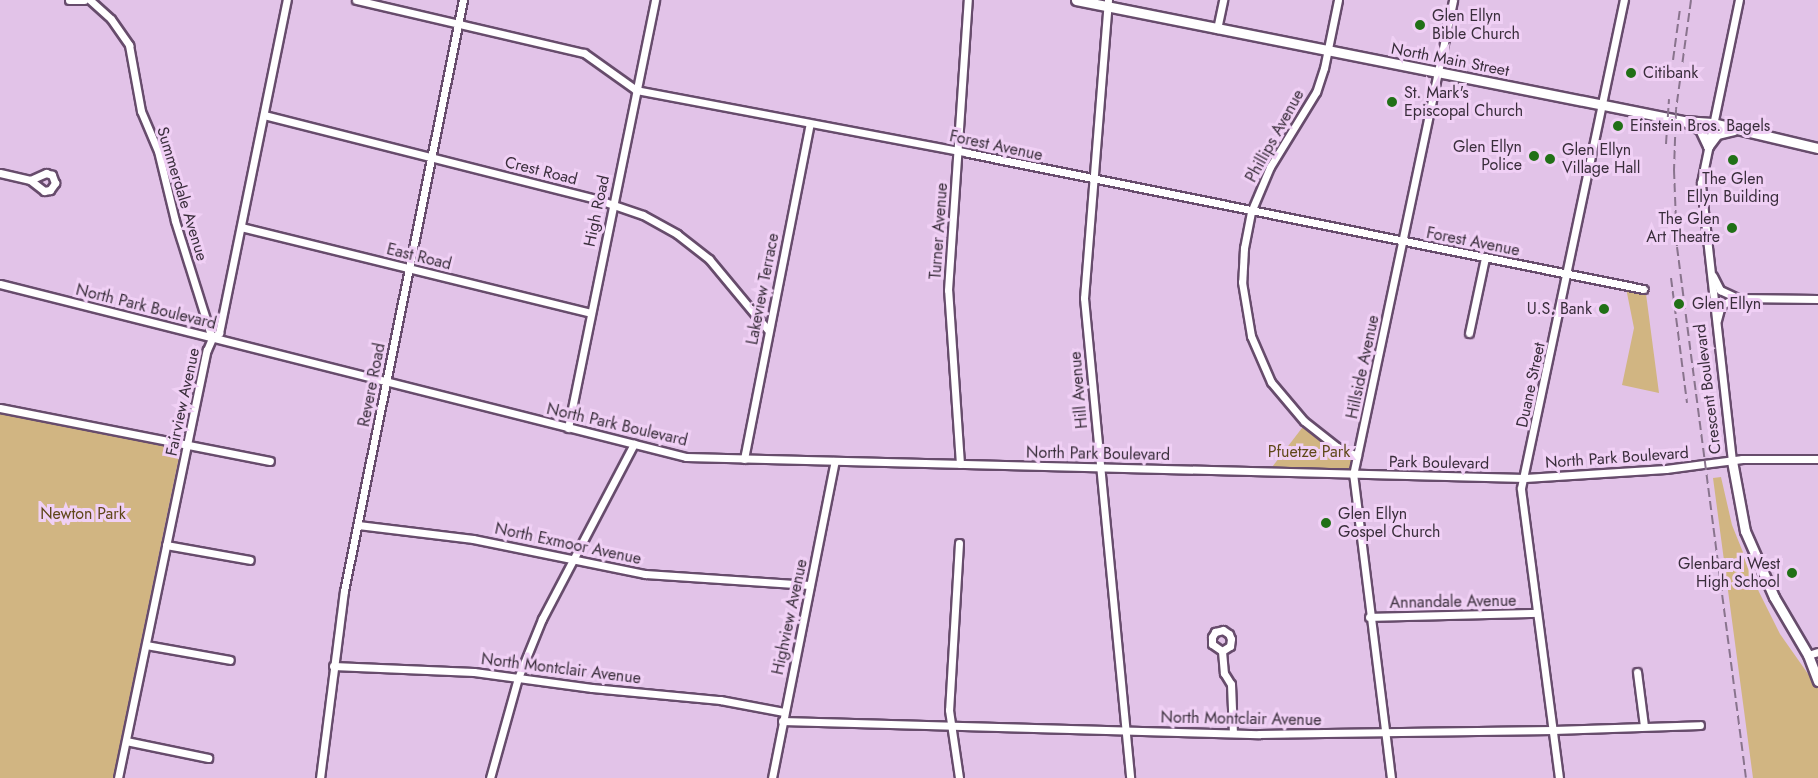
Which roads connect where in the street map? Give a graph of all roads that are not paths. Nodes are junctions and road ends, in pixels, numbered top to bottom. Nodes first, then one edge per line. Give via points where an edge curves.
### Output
1 (69, 0) edge
2 (84, 0) edge
3 (90, 0) edge
4 (287, 0) edge
5 (356, 0) edge
6 (463, 0) edge
7 (655, 0) edge
8 (968, 0) edge
9 (1076, 0) edge
10 (1223, 0) edge
11 (1338, 0) edge
12 (1453, 0) edge
13 (1624, 0) edge
14 (1739, 0) edge
15 (1107, 3) edge
16 (459, 24) junction
17 (1217, 29) junction
18 (1327, 51) junction
19 (1438, 71) junction
20 (636, 90) junction
21 (1603, 105) junction
22 (264, 115) junction
23 (1684, 121) junction
24 (1712, 123) junction
25 (810, 124) junction
26 (1734, 130) junction
27 (1708, 146) junction
28 (1818, 148) edge
29 (958, 151) junction
30 (431, 157) junction
31 (0, 173) edge
32 (30, 180) dead end
33 (1093, 180) junction
34 (613, 204) junction
35 (1251, 212) junction
36 (241, 227) junction
37 (1403, 242) junction
38 (1485, 258) junction
39 (1710, 264) junction
40 (408, 268) junction
41 (1567, 274) junction
42 (0, 284) edge
43 (1643, 289) dead end
44 (1737, 298) junction
45 (1818, 299) edge
46 (590, 313) junction
47 (1717, 322) junction
48 (768, 330) junction
49 (1469, 333) dead end
50 (212, 338) junction
51 (387, 382) junction
52 (0, 408) edge
53 (568, 428) junction
54 (634, 444) junction
55 (187, 445) junction
56 (1358, 456) junction
57 (744, 459) junction
58 (1818, 459) edge
59 (270, 461) dead end
60 (835, 461) junction
61 (1732, 461) junction
62 (960, 464) junction
63 (1100, 468) junction
64 (1353, 475) junction
65 (1524, 478) junction
66 (358, 525) junction
67 (959, 543) dead end
68 (166, 545) junction
69 (250, 560) dead end
70 (571, 560) junction
71 (810, 585) junction
72 (1537, 613) junction
73 (1369, 617) junction
74 (146, 645) junction
75 (1222, 651) dead end
76 (1818, 652) edge
77 (1808, 655) junction
78 (230, 660) dead end
79 (1818, 665) edge
80 (333, 666) junction
81 (1638, 672) dead end
82 (518, 678) junction
83 (1818, 681) edge
84 (784, 712) junction
85 (782, 721) junction
86 (1700, 725) dead end
87 (951, 726) junction
88 (1644, 726) junction
89 (1125, 730) junction
90 (1553, 730) junction
91 (1233, 733) junction
92 (1385, 733) junction
93 (126, 741) junction
94 (208, 758) dead end
95 (118, 778) edge
96 (320, 778) edge
97 (490, 778) edge
98 (772, 778) edge
99 (959, 778) edge
100 (1130, 778) edge
101 (1391, 778) edge
102 (1559, 778) edge

1 - 2 street
3 - 50 street, Summerdale Avenue via 129,45 141,111 158,151 174,220
4 - 22 street, Fairview Avenue
5 - 16 street, Forest Avenue
6 - 16 street, Revere Road
7 - 20 street, High Road
8 - 29 street, Turner Avenue
9 - 15 street, North Main Street
10 - 17 street
11 - 18 street, Phillips Avenue
12 - 19 street, Hillside Avenue
13 - 21 street, Duane Street
14 - 24 street, Crescent Boulevard
15 - 17 street, North Main Street
15 - 33 street, Hill Avenue
16 - 20 street, Forest Avenue via 584,53
16 - 30 street, Revere Road
17 - 18 street, North Main Street
18 - 19 street, North Main Street
18 - 35 street, Phillips Avenue via 1316,92 1270,167
19 - 21 street, North Main Street
19 - 37 street, Hillside Avenue
20 - 25 street, Forest Avenue
20 - 34 street, High Road
21 - 23 street, North Main Street
21 - 41 street, Duane Street
22 - 30 street, Crest Road
22 - 36 street, Fairview Avenue
23 - 24 street, North Main Street
23 - 27 street via 1700,129
24 - 26 street, North Main Street
24 - 27 street, Crescent Boulevard
25 - 29 street, Forest Avenue
25 - 48 street, Lakeview Terrace
26 - 27 street via 1717,134
26 - 28 street, North Main Street
27 - 39 street, Crescent Boulevard via 1701,183
29 - 33 street, Forest Avenue
29 - 62 street, Turner Avenue via 948,290
30 - 34 street, Crest Road
30 - 40 street, Revere Road
31 - 32 street
33 - 35 street, Forest Avenue
33 - 63 street, Hill Avenue via 1084,298
34 - 46 street, High Road
34 - 48 street, Crest Road via 658,222 691,244 723,273
35 - 37 street, Forest Avenue
35 - 56 street, Phillips Avenue via 1242,282 1246,318 1258,356 1271,382 1304,421 1337,447
36 - 40 street, East Road
36 - 50 street, Fairview Avenue via 219,333
37 - 38 street, Forest Avenue
37 - 56 street, Hillside Avenue
38 - 41 street, Forest Avenue
38 - 49 street
39 - 44 street via 1719,290
39 - 47 street, Crescent Boulevard
40 - 46 street, East Road
40 - 51 street, Revere Road
41 - 43 street, Forest Avenue
41 - 65 street, Duane Street
42 - 50 street, North Park Boulevard
44 - 45 street
44 - 47 street via 1721,305
46 - 53 street, High Road
47 - 61 street, Crescent Boulevard
48 - 57 street, Lakeview Terrace
50 - 51 street, North Park Boulevard
50 - 55 street, Fairview Avenue
51 - 53 street, North Park Boulevard
51 - 66 street, Revere Road
52 - 55 street
53 - 54 street, North Park Boulevard
54 - 57 street, North Park Boulevard via 686,457
54 - 70 street
55 - 59 street
55 - 68 street, Fairview Avenue
56 - 64 street, Hillside Avenue
57 - 60 street, North Park Boulevard
58 - 61 street, North Park Boulevard
60 - 62 street, North Park Boulevard
60 - 71 street, Highview Avenue
61 - 65 street, North Park Boulevard
61 - 77 street, Crescent Boulevard via 1745,531 1774,597
62 - 63 street, North Park Boulevard
63 - 64 street, North Park Boulevard
63 - 89 street, Hill Avenue
64 - 65 street, Park Boulevard
64 - 73 street, Hillside Avenue
65 - 72 street, Duane Street via 1521,488
66 - 70 street, North Exmoor Avenue via 474,539
66 - 80 street, Revere Road
67 - 87 street
68 - 69 street
68 - 74 street, Fairview Avenue
70 - 71 street, North Exmoor Avenue via 645,574
70 - 82 street
71 - 84 street, Highview Avenue
72 - 73 street, Annandale Avenue
72 - 90 street, Duane Street
73 - 92 street, Hillside Avenue
74 - 78 street
74 - 93 street, Fairview Avenue
75 - 91 street via 1224,673 1232,684
76 - 77 street
77 - 79 street, Crescent Boulevard
77 - 83 street, Crescent Boulevard
80 - 82 street, North Montclair Avenue via 429,669
80 - 96 street, Revere Road
81 - 88 street
82 - 84 street, North Montclair Avenue via 711,698
82 - 97 street
84 - 85 street, Highview Avenue
85 - 87 street, North Montclair Avenue
85 - 98 street, Highview Avenue
86 - 88 street, North Montclair Avenue
87 - 89 street, North Montclair Avenue
87 - 99 street
88 - 90 street, North Montclair Avenue
89 - 91 street, North Montclair Avenue
89 - 100 street, Hill Avenue
90 - 92 street, North Montclair Avenue
90 - 102 street, Duane Street
91 - 92 street, North Montclair Avenue
92 - 101 street, Hillside Avenue
93 - 94 street
93 - 95 street, Fairview Avenue

